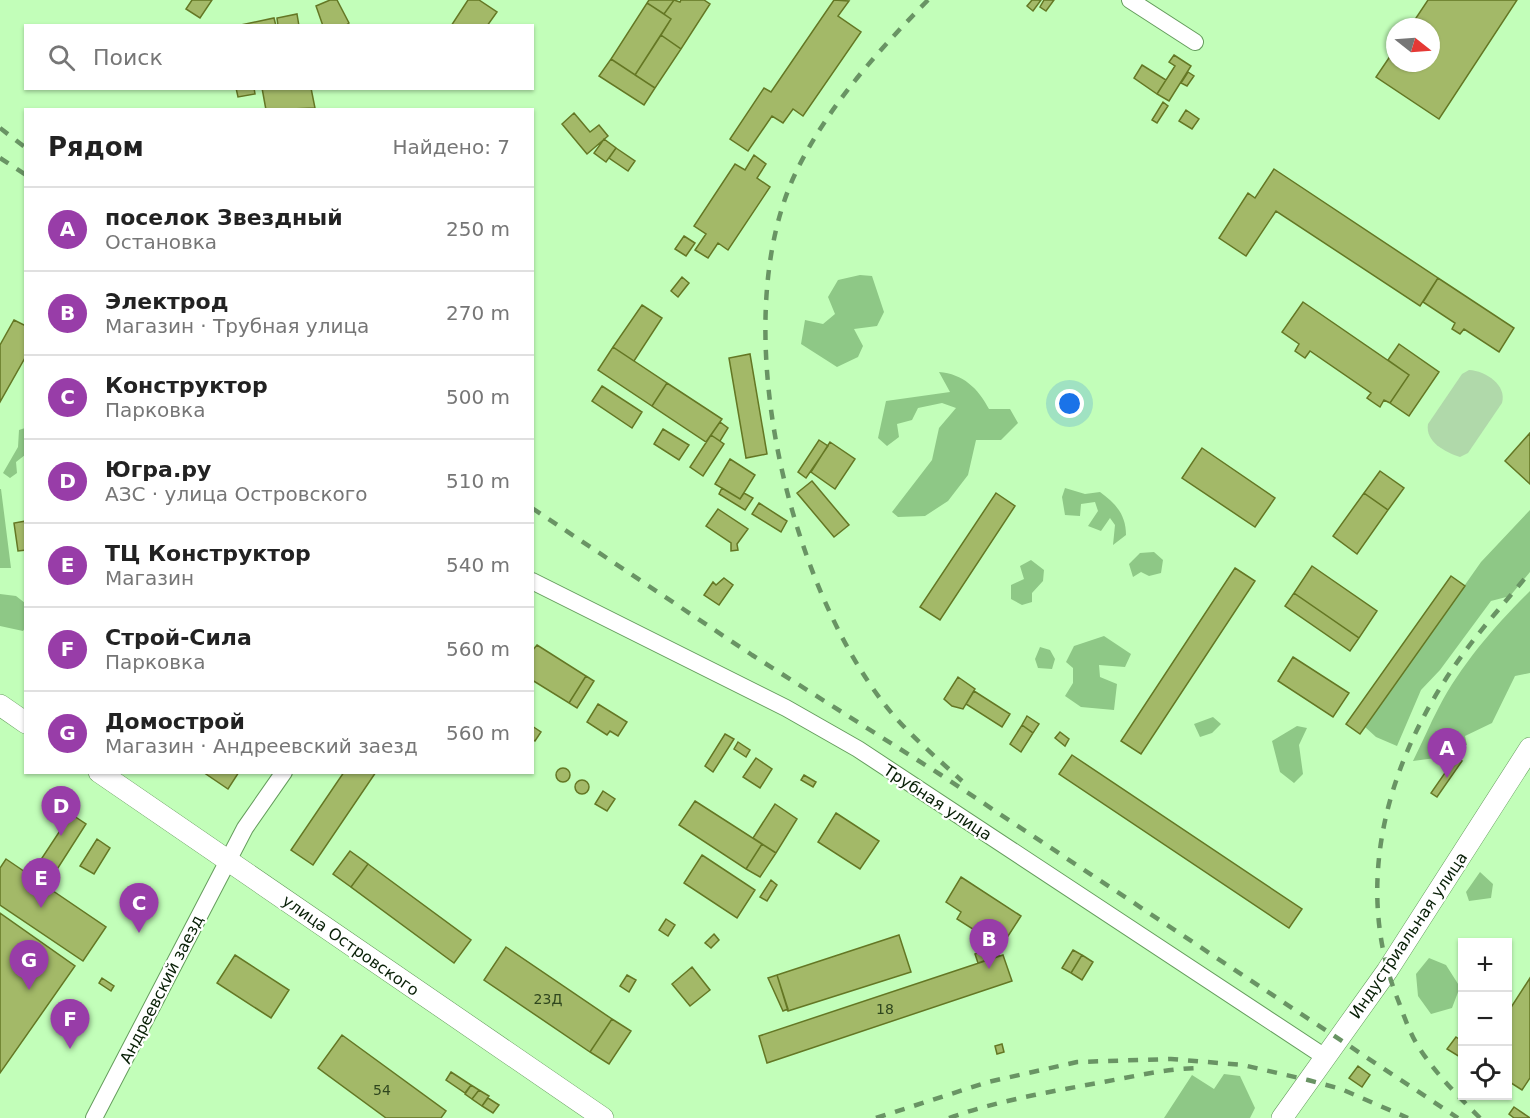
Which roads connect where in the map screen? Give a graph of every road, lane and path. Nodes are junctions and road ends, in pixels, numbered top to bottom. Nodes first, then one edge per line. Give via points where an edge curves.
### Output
1 (1130, 0) edge
2 (1194, 42) dead end
3 (534, 582) edge
4 (0, 705) edge
5 (24, 722) edge
6 (1530, 748) edge
7 (102, 774) edge
8 (283, 774) edge
9 (228, 860) junction
10 (1325, 1057) junction
11 (93, 1118) edge
12 (603, 1118) edge
13 (1281, 1118) edge

1 - 2 street
3 - 10 street, Трубная улица via 786,708 858,749
4 - 5 main road
6 - 10 main road, Индустриальная улица via 1387,971
7 - 9 main road, улица Островского
8 - 9 street
9 - 11 street, Андреевский заезд
9 - 12 main road, улица Островского
10 - 13 main road, Индустриальная улица

